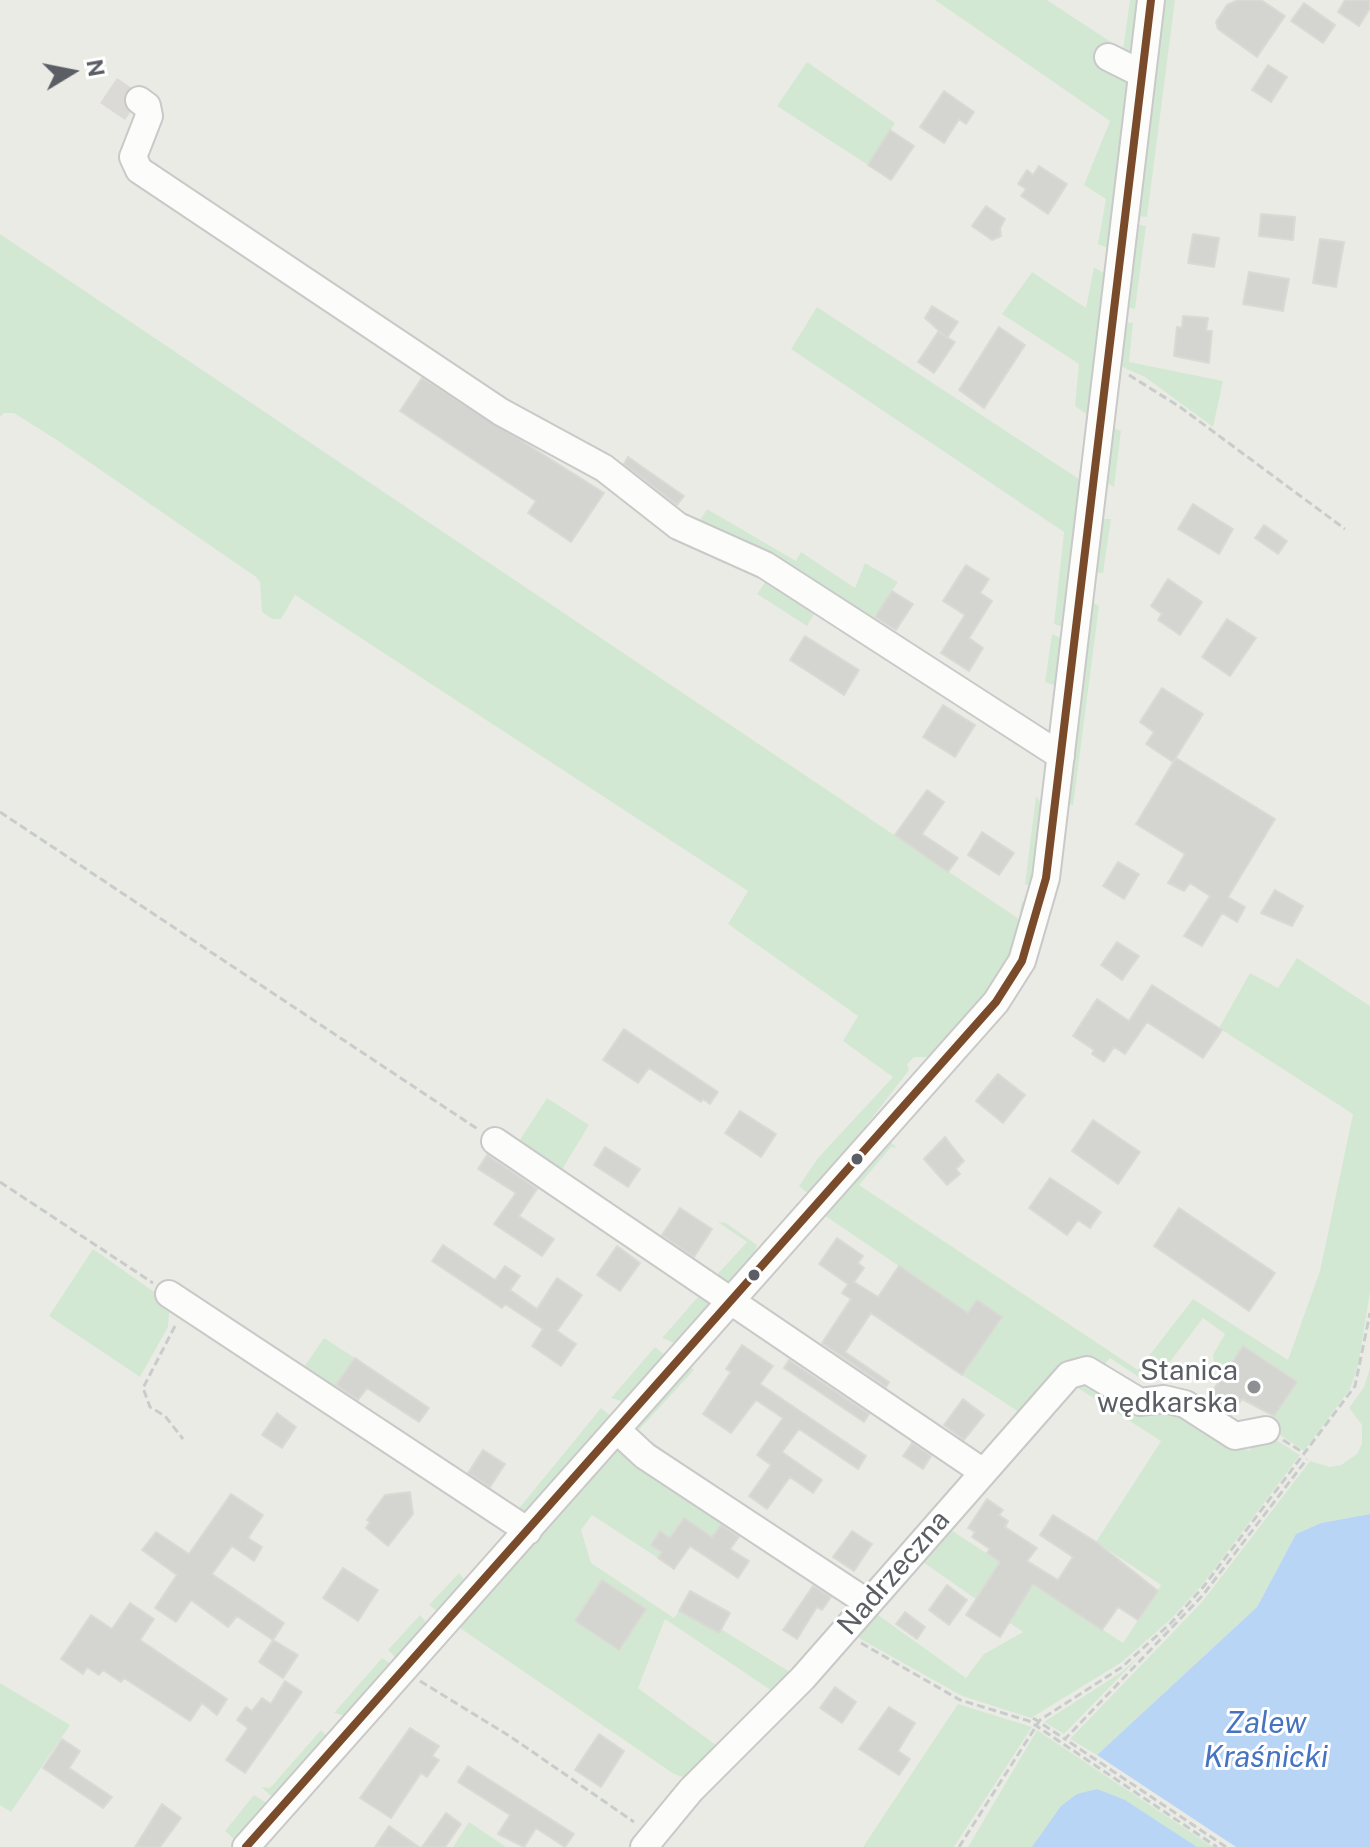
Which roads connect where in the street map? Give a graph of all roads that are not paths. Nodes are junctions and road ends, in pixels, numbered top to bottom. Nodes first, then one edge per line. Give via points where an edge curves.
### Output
1 (1151, 0) edge
2 (1108, 57) dead end
3 (1142, 74) junction
4 (139, 100) dead end
5 (1061, 756) junction
6 (495, 1141) road end
7 (173, 1296) road end
8 (732, 1301) junction
9 (1266, 1430) dead end
10 (618, 1431) junction
11 (983, 1472) junction
12 (528, 1531) junction
13 (868, 1603) junction
14 (648, 1843) edge
15 (246, 1847) edge

1 - 3 street
2 - 3 street
3 - 5 street
4 - 5 street via 149,116 133,157 139,170 501,412 604,468 678,526 765,565
5 - 8 street via 1046,878 1022,961 996,1002
6 - 8 street
7 - 12 street
8 - 10 street
8 - 11 street
9 - 11 street, Nadrzeczna via 1235,1436 1185,1404 1164,1399 1140,1402 1099,1375 1077,1370
10 - 12 street
10 - 13 street via 645,1456
11 - 13 street, Nadrzeczna
12 - 15 street
13 - 14 street, Nadrzeczna via 803,1678 691,1790

